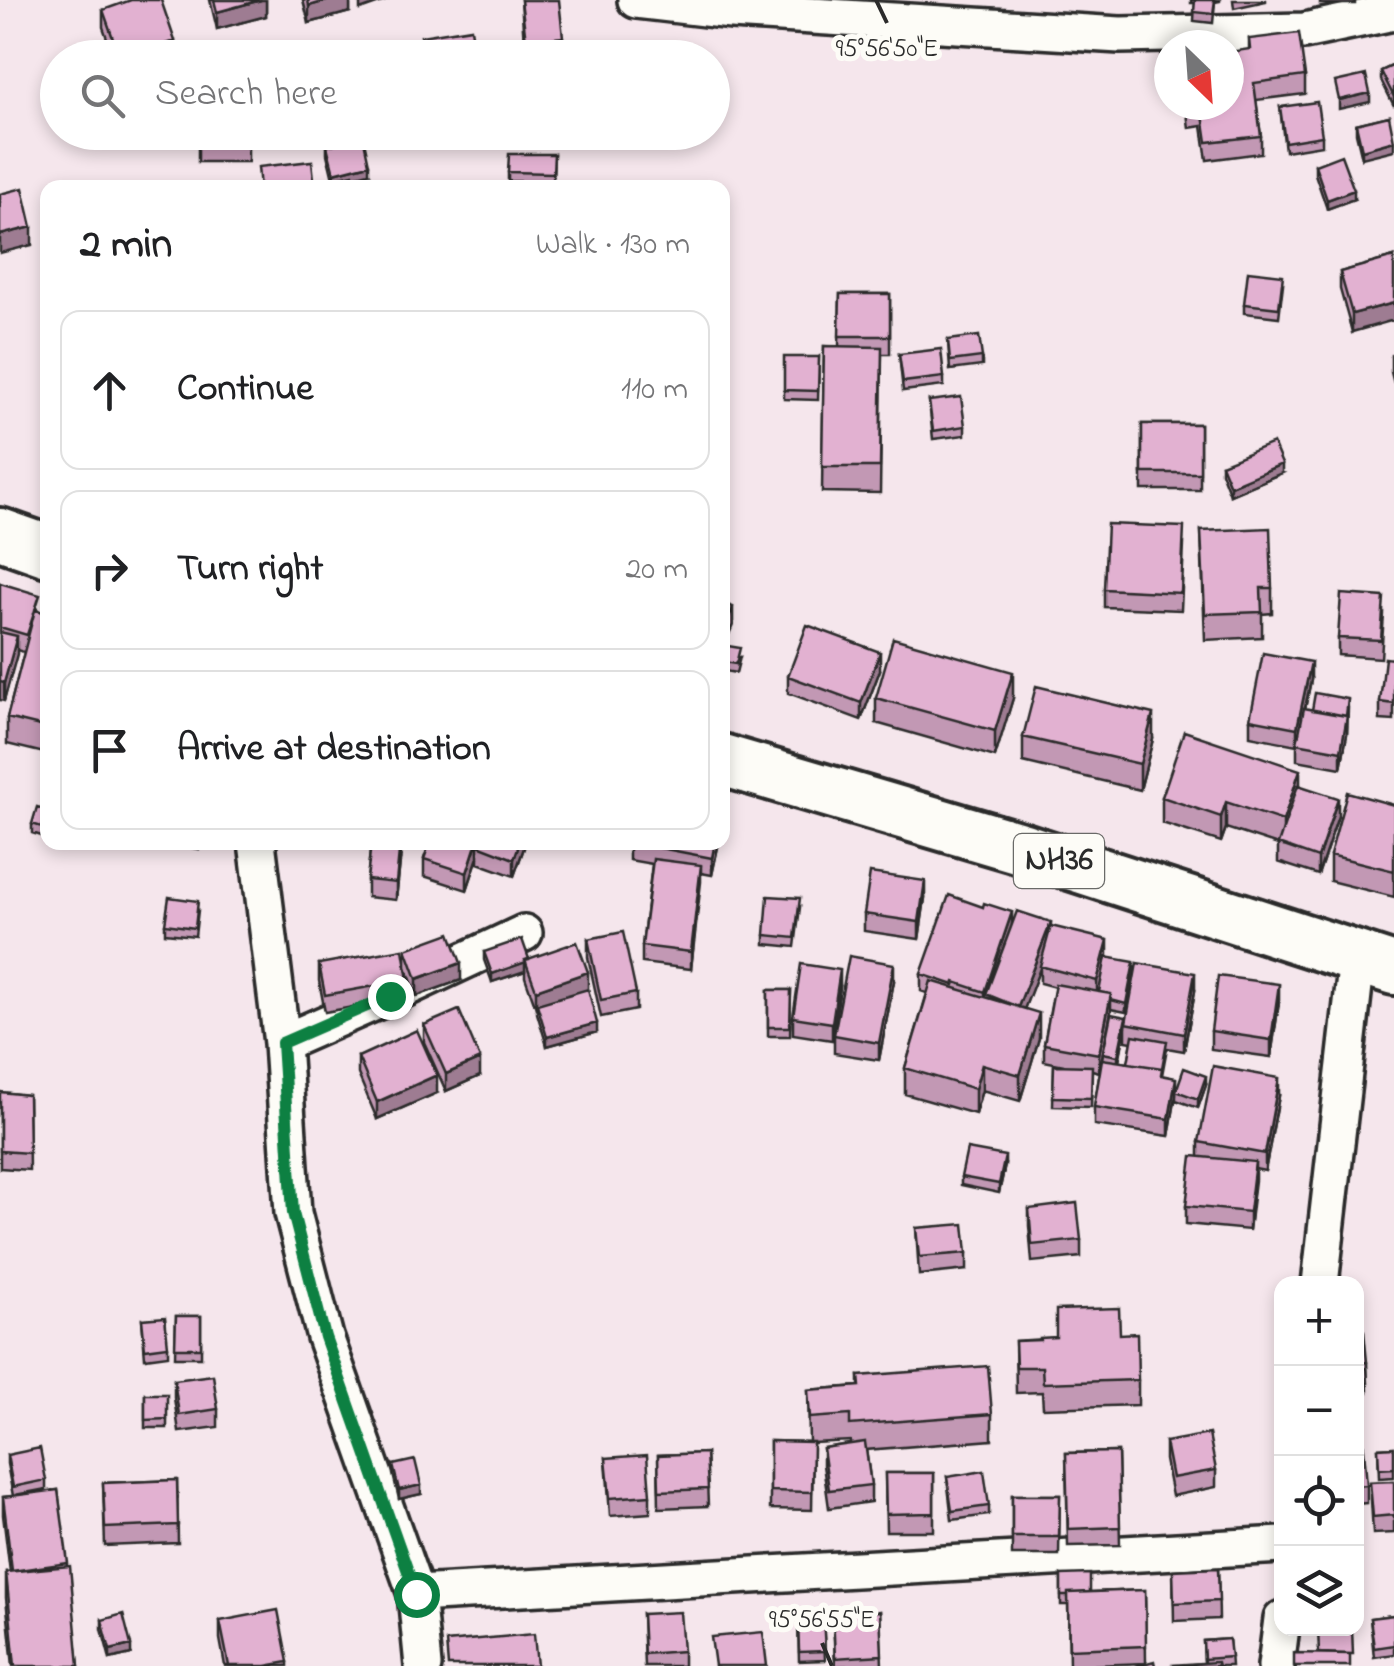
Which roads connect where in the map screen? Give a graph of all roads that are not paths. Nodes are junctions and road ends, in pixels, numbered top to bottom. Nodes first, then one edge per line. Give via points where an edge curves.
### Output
1 (636, 0) edge
2 (1394, 12) edge
3 (0, 534) edge
4 (40, 548) edge
5 (730, 762) edge
6 (258, 850) edge
7 (524, 933) dead end
8 (1376, 964) edge
9 (282, 1043) junction
10 (1321, 1276) edge
11 (1274, 1545) edge
12 (416, 1594) junction
13 (1280, 1636) edge
14 (423, 1666) edge
15 (1276, 1666) edge

1 - 2 street via 1120,36 1304,31
3 - 4 highway
5 - 8 highway, NH36
6 - 9 street
7 - 9 street
8 - 10 street
9 - 12 street via 293,1213 325,1337
11 - 12 street
12 - 14 street
13 - 15 street

